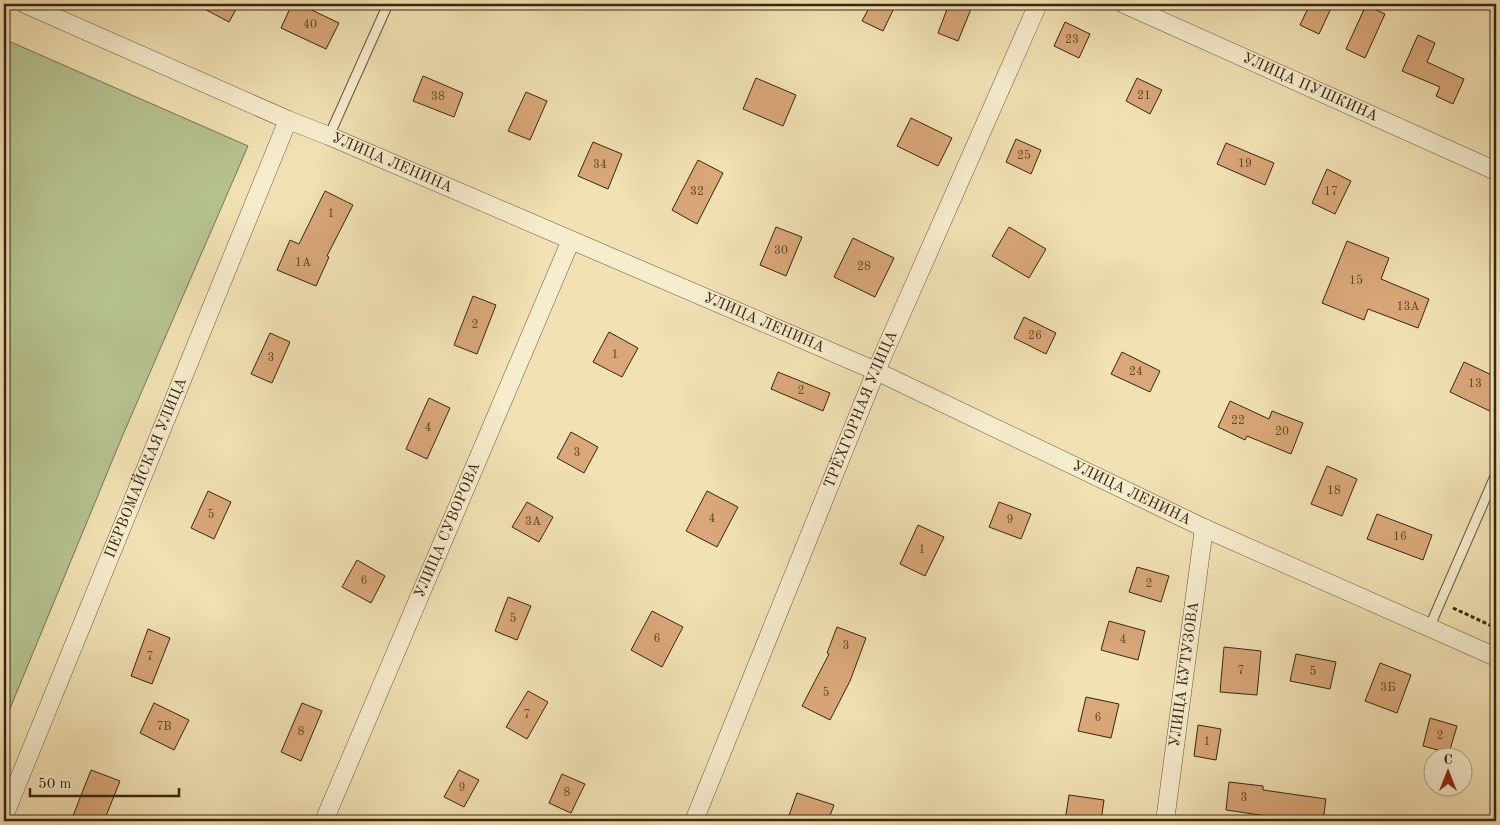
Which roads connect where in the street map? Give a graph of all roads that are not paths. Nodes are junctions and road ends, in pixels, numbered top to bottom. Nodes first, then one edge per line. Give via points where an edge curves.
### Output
1 (25, 4) edge
2 (388, 4) edge
3 (1038, 4) edge
4 (1124, 4) edge
5 (288, 120) junction
6 (329, 136) junction
7 (1496, 170) edge
8 (571, 240) junction
9 (876, 370) junction
10 (1496, 474) edge
11 (1204, 528) junction
12 (1429, 628) junction
13 (1496, 657) edge
14 (4, 816) edge
15 (324, 821) edge
16 (694, 821) edge
17 (1165, 821) edge

1 - 5 street, УЛИЦА ЛЕНИНА
2 - 6 lane
3 - 9 street, ТРЁХГОРНАЯ УЛИЦА
4 - 7 street, УЛИЦА ПУШКИНА
5 - 6 street, УЛИЦА ЛЕНИНА
5 - 14 street, ПЕРВОМАЙСКАЯ УЛИЦА
6 - 8 street, УЛИЦА ЛЕНИНА
8 - 9 street, УЛИЦА ЛЕНИНА
8 - 15 street, УЛИЦА СУВОРОВА
9 - 11 street, УЛИЦА ЛЕНИНА
9 - 16 street, ТРЁХГОРНАЯ УЛИЦА
10 - 12 lane
11 - 12 street, УЛИЦА ЛЕНИНА
11 - 17 street, УЛИЦА КУТУЗОВА
12 - 13 street, УЛИЦА ЛЕНИНА

